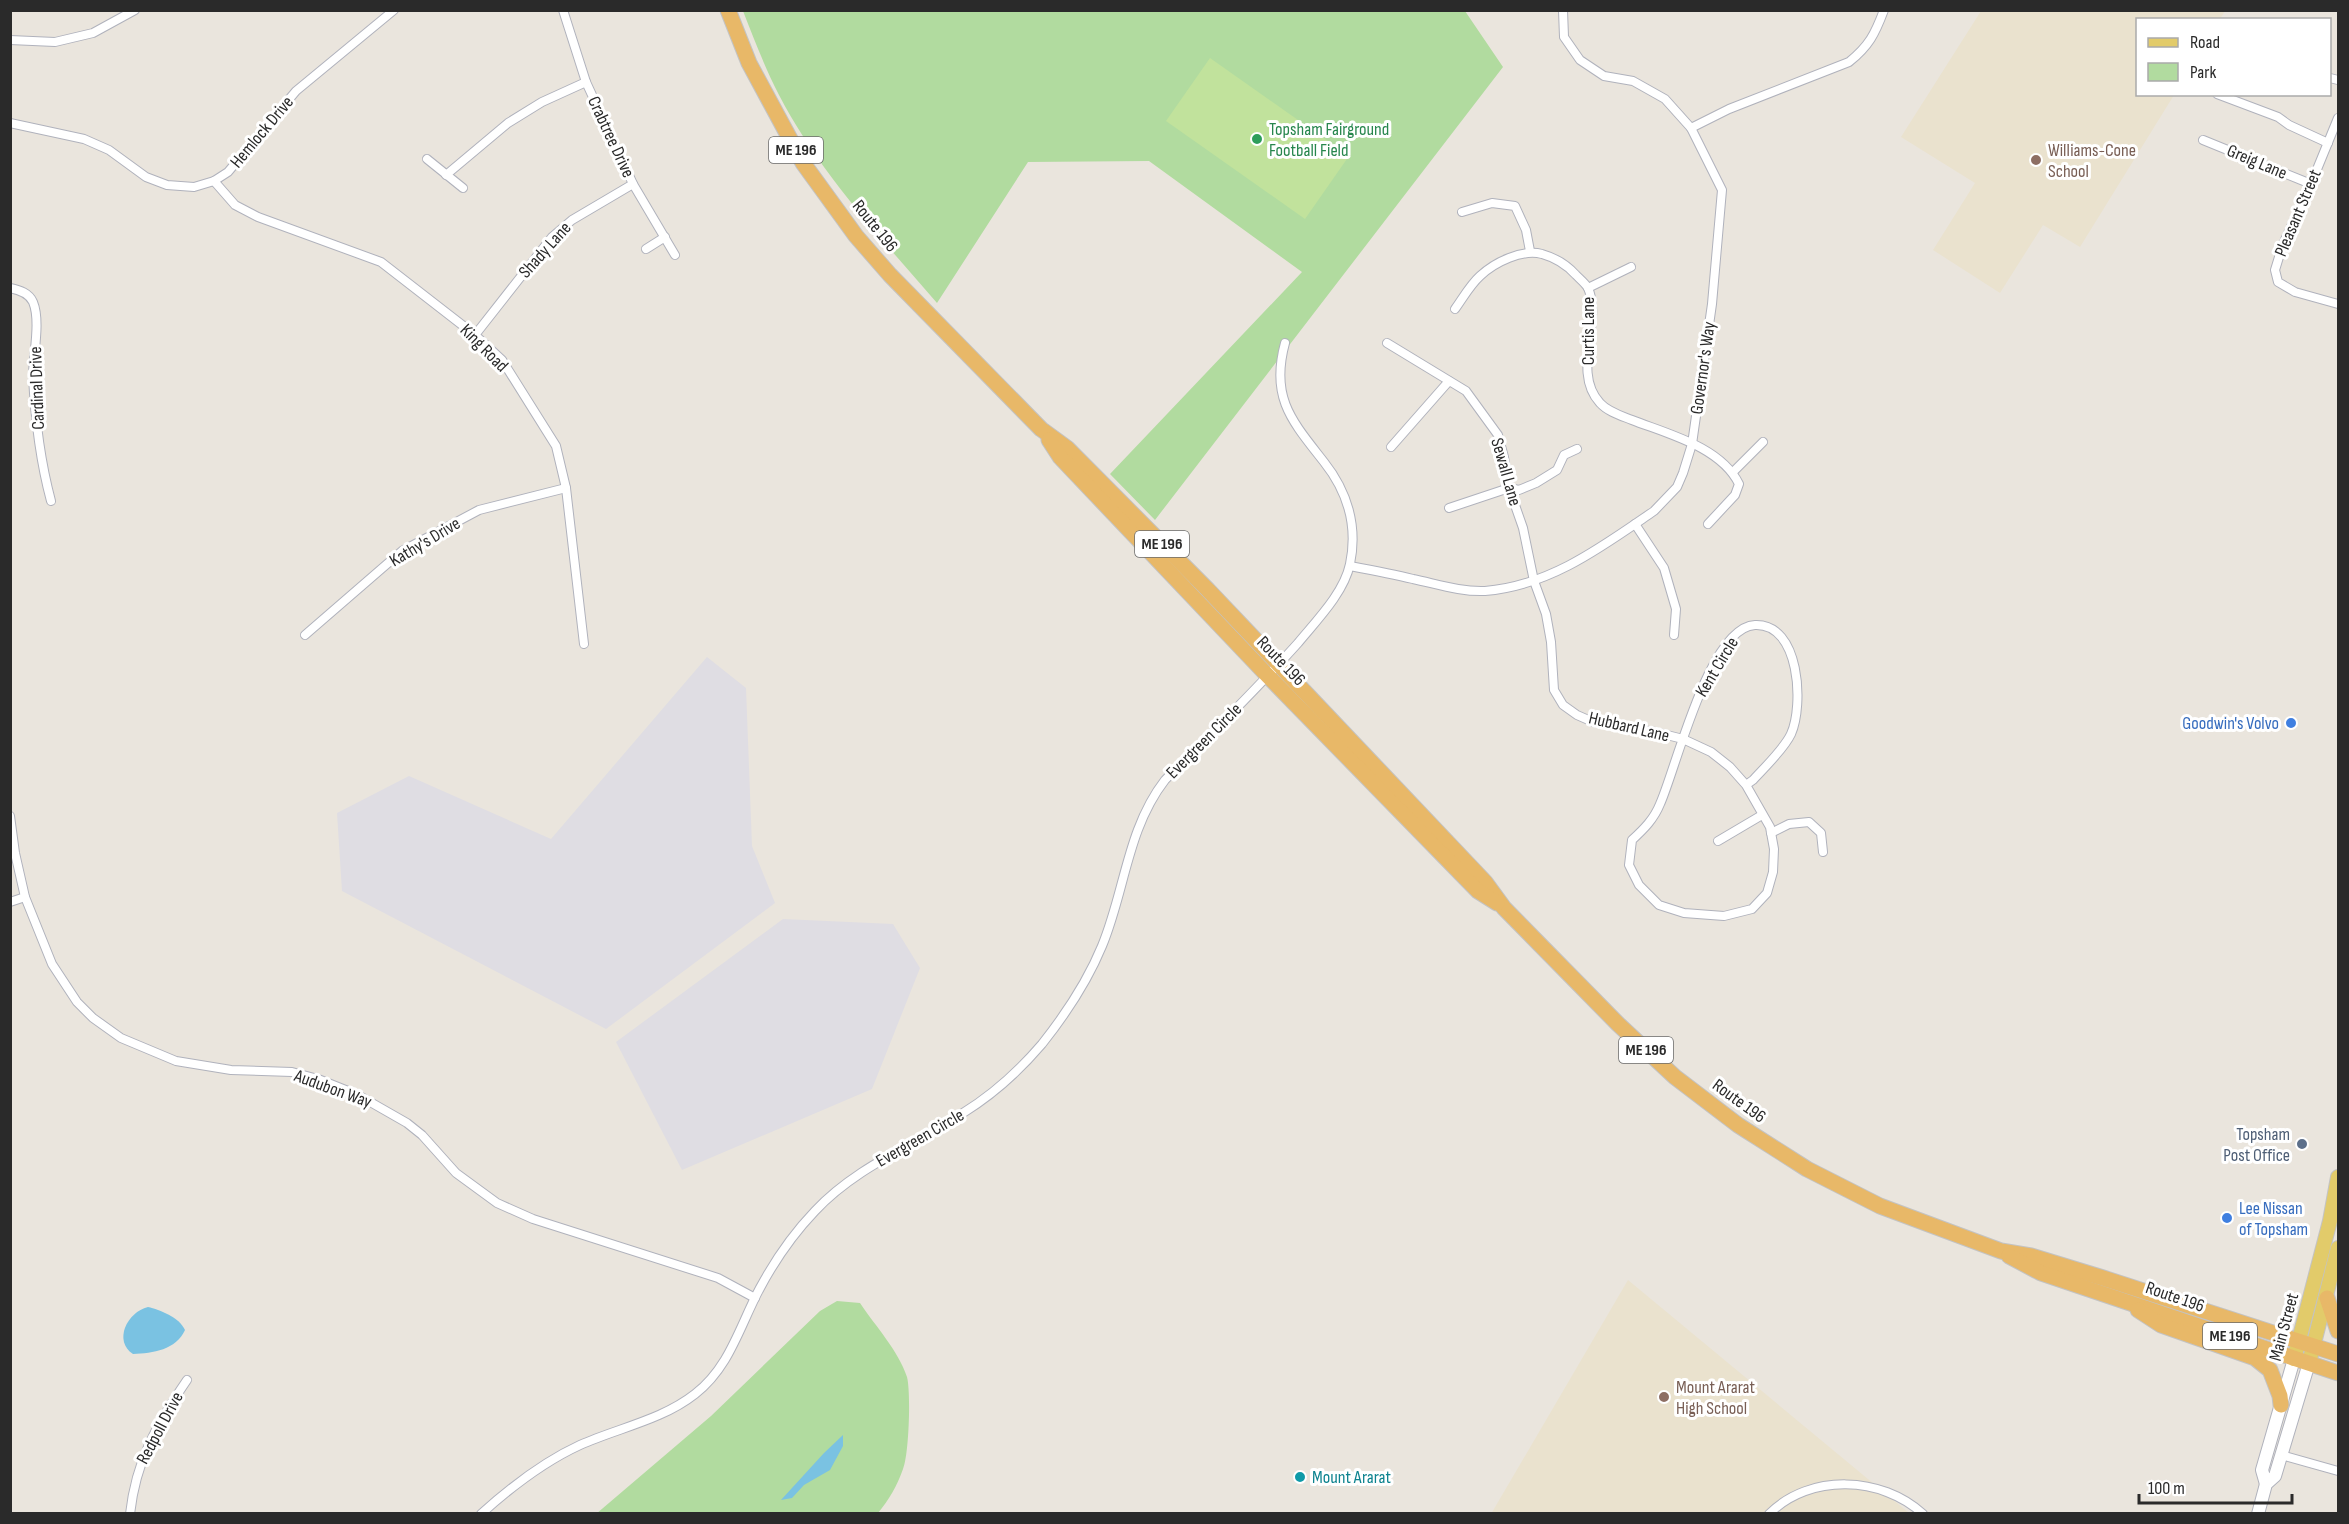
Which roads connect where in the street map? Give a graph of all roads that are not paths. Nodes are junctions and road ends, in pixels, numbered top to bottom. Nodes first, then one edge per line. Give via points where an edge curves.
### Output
1 (135, 10) edge
2 (394, 10) edge
3 (563, 10) edge
4 (728, 10) edge
5 (1563, 10) edge
6 (1884, 10) edge
7 (10, 40) edge
8 (586, 82) junction
9 (2222, 96) edge
10 (2338, 118) edge
11 (10, 123) edge
12 (1691, 128) junction
13 (2204, 140) dead end
14 (2328, 143) junction
15 (427, 159) dead end
16 (446, 175) junction
17 (213, 181) junction
18 (633, 184) junction
19 (2312, 184) junction
20 (463, 188) dead end
21 (1462, 212) dead end
22 (665, 237) junction
23 (646, 249) dead end
24 (1530, 251) junction
25 (675, 255) dead end
26 (1631, 267) dead end
27 (10, 288) edge
28 (1588, 288) junction
29 (2338, 304) edge
30 (1455, 309) dead end
31 (475, 335) junction
32 (1285, 343) dead end
33 (1387, 343) dead end
34 (1449, 381) junction
35 (1763, 441) dead end
36 (1692, 444) junction
37 (1391, 447) dead end
38 (1577, 449) dead end
39 (1733, 472) junction
40 (566, 488) junction
41 (1509, 488) junction
42 (51, 501) dead end
43 (1449, 508) dead end
44 (1635, 524) junction
45 (1708, 524) dead end
46 (1350, 566) junction
47 (1534, 581) junction
48 (305, 635) dead end
49 (1674, 635) dead end
50 (585, 644) dead end
51 (1273, 670) junction
52 (1683, 740) junction
53 (1746, 785) junction
54 (1762, 815) junction
55 (10, 816) edge
56 (1771, 833) junction
57 (1718, 841) dead end
58 (1823, 852) dead end
59 (25, 897) junction
60 (10, 902) edge
61 (2338, 1177) edge
62 (2338, 1248) edge
63 (2001, 1251) junction
64 (755, 1298) junction
65 (2327, 1298) junction
66 (2120, 1299) junction
67 (2338, 1331) edge
68 (2306, 1343) junction
69 (2338, 1354) edge
70 (2301, 1361) junction
71 (2338, 1373) edge
72 (187, 1380) dead end
73 (2281, 1405) junction
74 (2281, 1455) junction
75 (2338, 1471) edge
76 (2266, 1484) junction
77 (130, 1514) edge
78 (481, 1514) edge
79 (1769, 1514) edge
80 (1923, 1514) edge
81 (2258, 1514) edge

1 - 7 street via 93,33 55,42
2 - 17 street, Hemlock Drive via 296,91 228,172
3 - 8 street, Crabtree Drive
4 - 51 highway, Route 196 / ME 196 via 749,63 803,163 856,236 1041,429 1060,457
5 - 12 street, Governor's Way via 1564,37 1580,60 1604,76 1633,81 1665,99
6 - 12 street via 1865,49 1849,62
8 - 16 street via 508,123
8 - 18 street, Crabtree Drive
9 - 14 street via 2278,117
10 - 14 street, Pleasant Street
11 - 17 street, Hemlock Drive via 98,144 146,177 167,185 194,187
12 - 36 street, Governor's Way via 1722,190 1712,304
13 - 19 street, Greig Lane
14 - 19 street, Pleasant Street
15 - 16 street
16 - 20 street
17 - 31 street, King Road via 235,205 258,217 381,262
18 - 22 street, Crabtree Drive
18 - 31 street, Shady Lane via 572,220 552,237
19 - 29 street, Pleasant Street via 2283,244 2275,270 2277,282 2295,292
21 - 24 street via 1492,202 1515,206
22 - 23 street
22 - 25 street, Crabtree Drive
24 - 28 street, Curtis Lane via 1566,263
24 - 30 street via 1502,261 1480,276
26 - 28 street
27 - 42 street, Cardinal Drive via 29,296 36,313 33,376 42,465
28 - 36 street, Curtis Lane via 1588,380 1593,394 1618,414
31 - 40 street, King Road via 502,360 556,446
32 - 46 street via 1280,389 1295,427 1342,489 1352,522
33 - 34 street, Sewall Lane
34 - 37 street
34 - 41 street, Sewall Lane via 1466,391 1498,435
35 - 39 street
36 - 39 street, Curtis Lane
36 - 44 street, Governor's Way via 1677,487
38 - 41 street via 1564,455 1557,470 1536,483 1519,490
39 - 45 street via 1739,484 1735,495
40 - 48 street, Kathy's Drive via 479,510 402,551
40 - 50 street, King Road
41 - 43 street
41 - 47 street, Sewall Lane via 1523,528
44 - 47 street, Governor's Way via 1580,560
44 - 49 street via 1664,568 1676,609
46 - 47 street, Governor's Way via 1485,591
46 - 51 street, Evergreen Circle via 1333,601
47 - 52 street, Hubbard Lane via 1551,642 1554,690 1563,705 1593,722
51 - 63 highway, Route 196 / ME 196 via 1478,891 1504,909 1675,1077 1769,1146 1840,1186 1932,1227
51 - 64 street, Evergreen Circle via 1154,795 1142,816 1103,945 1075,996 1040,1046 1000,1087 874,1164 816,1210 775,1261
52 - 53 street, Hubbard Lane via 1711,752
52 - 53 street, Kent Circle via 1699,693 1729,642 1738,632 1755,625 1776,630 1790,647 1797,711 1791,735
52 - 56 street, Hubbard Lane via 1660,805 1648,826 1632,840 1629,865 1639,885 1659,905 1684,913 1724,916 1752,909 1767,893 1773,872
53 - 54 street, Hubbard Lane
54 - 56 street, Hubbard Lane
54 - 57 street
55 - 59 street, Audubon Way
56 - 58 street via 1789,824 1809,822 1821,833
59 - 60 street
59 - 64 street, Audubon Way via 64,984 93,1018 121,1038 176,1061 231,1070 292,1072 358,1095 407,1123 456,1173 497,1203 533,1219 718,1278
61 - 68 main road, Main Street
62 - 65 main road, Main Street
63 - 66 highway, Route 196 / ME 196 via 2041,1273
63 - 68 highway, Route 196 / ME 196 via 2031,1256
64 - 78 street, Evergreen Circle via 724,1364 694,1395 672,1410 580,1445 536,1468
65 - 67 highway
65 - 68 main road, Main Street
66 - 70 highway, Route 196 / ME 196
66 - 73 highway via 2161,1325 2260,1362 2270,1370
68 - 69 highway, Route 196 / ME 196
68 - 70 main road, Main Street
70 - 71 highway, Route 196 / ME 196
70 - 73 main road, Main Street
70 - 74 main road, Main Street
72 - 77 street, Redpoll Drive via 144,1453
73 - 76 main road, Main Street via 2262,1470
74 - 75 street
74 - 76 main road, Main Street via 2275,1476
76 - 81 main road, Main Street
79 - 80 street via 1803,1492 1847,1484 1888,1492

